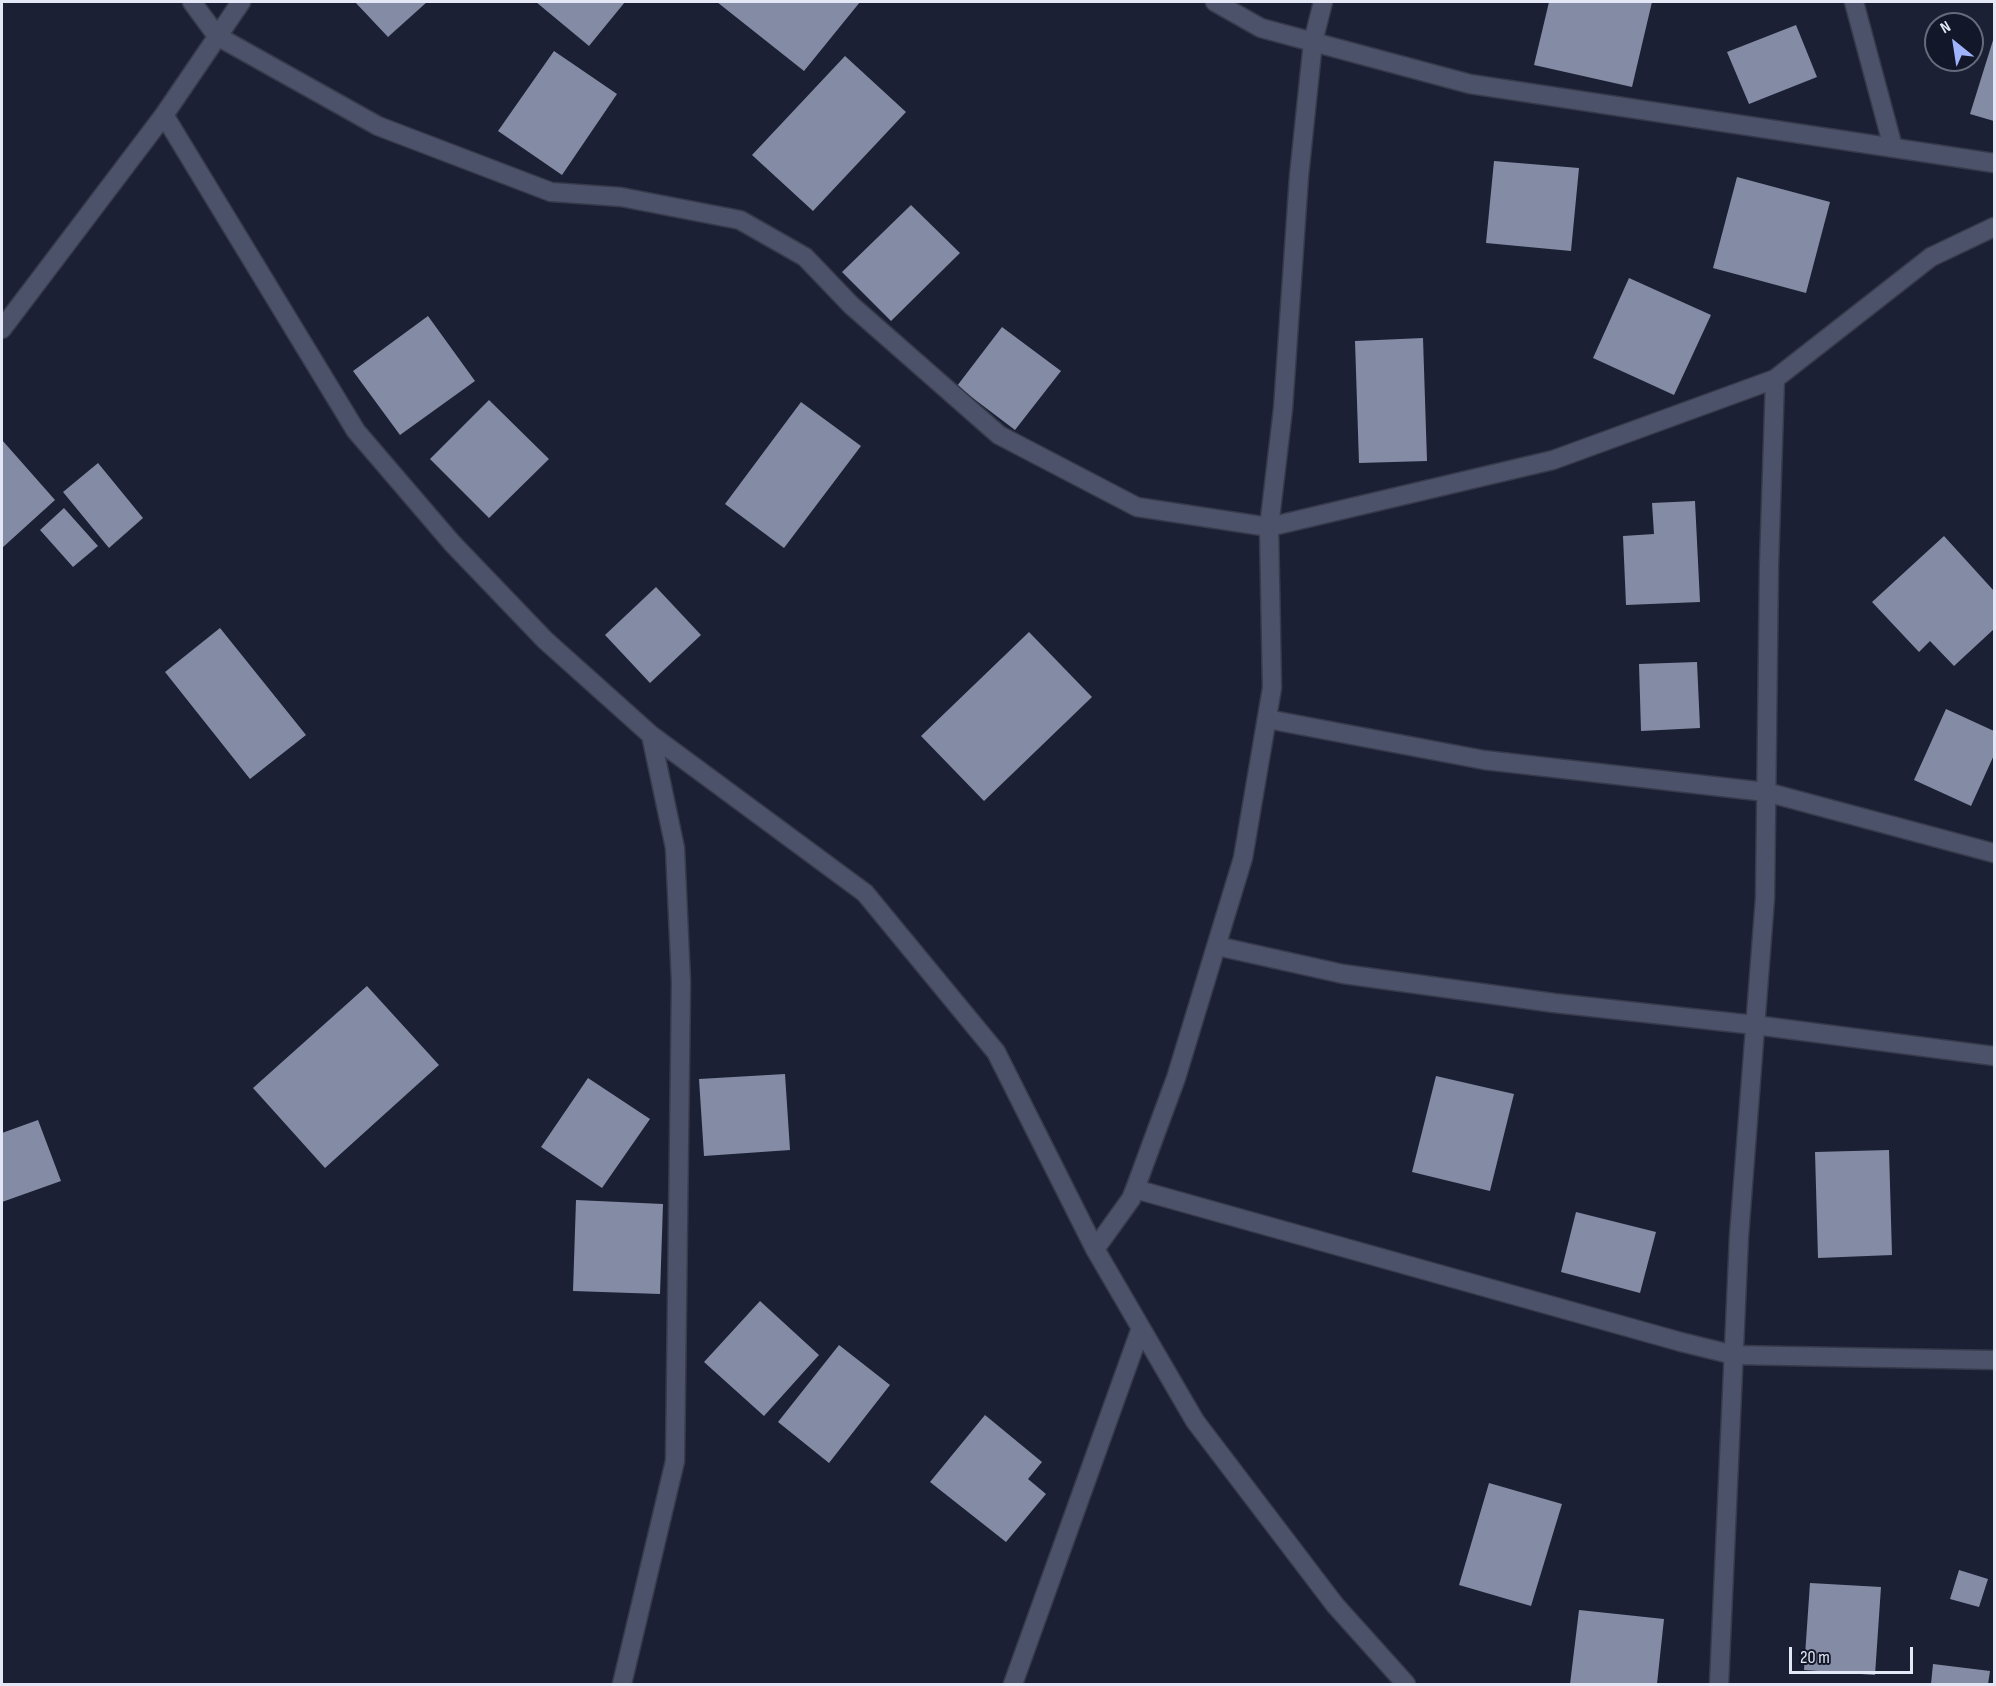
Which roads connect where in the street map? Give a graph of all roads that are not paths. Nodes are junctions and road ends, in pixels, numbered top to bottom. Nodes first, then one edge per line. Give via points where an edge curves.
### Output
1 (192, 2) edge
2 (241, 2) edge
3 (1215, 2) edge
4 (1323, 2) edge
5 (1854, 2) edge
6 (217, 36) junction
7 (1313, 42) junction
8 (164, 115) junction
9 (1893, 147) junction
10 (1995, 163) edge
11 (1995, 226) edge
12 (2, 329) edge
13 (1775, 379) junction
14 (1269, 527) junction
15 (1267, 719) junction
16 (651, 735) junction
17 (1766, 792) junction
18 (1995, 853) edge
19 (1217, 946) junction
20 (1755, 1025) junction
21 (1995, 1056) edge
22 (1135, 1189) junction
23 (1095, 1249) junction
24 (1141, 1328) junction
25 (1734, 1355) junction
26 (1995, 1360) edge
27 (622, 1684) edge
28 (1013, 1684) edge
29 (1406, 1684) edge
30 (1719, 1684) edge

1 - 6 street
2 - 6 street
3 - 7 street via 1261,28
4 - 7 street
5 - 9 street
6 - 8 street
6 - 14 street via 378,126 551,192 621,197 740,220 806,257 851,305 999,435 1137,507
7 - 9 street via 1470,84
7 - 14 street via 1299,176 1283,409
8 - 12 street
8 - 16 street via 356,431 452,543 544,640
9 - 10 street
11 - 13 street via 1931,257
13 - 14 street via 1553,459
13 - 17 street
14 - 15 street via 1272,688
15 - 17 street via 1484,760
15 - 19 street via 1243,858
16 - 23 street via 865,893 996,1052
16 - 27 street via 675,848 681,982 675,1461
17 - 18 street
17 - 20 street via 1765,897
19 - 20 street via 1343,974 1554,1004
19 - 22 street via 1176,1078
20 - 21 street
20 - 25 street
22 - 23 street
22 - 25 street
23 - 24 street
24 - 28 street
24 - 29 street via 1195,1421 1335,1605
25 - 26 street
25 - 30 street

